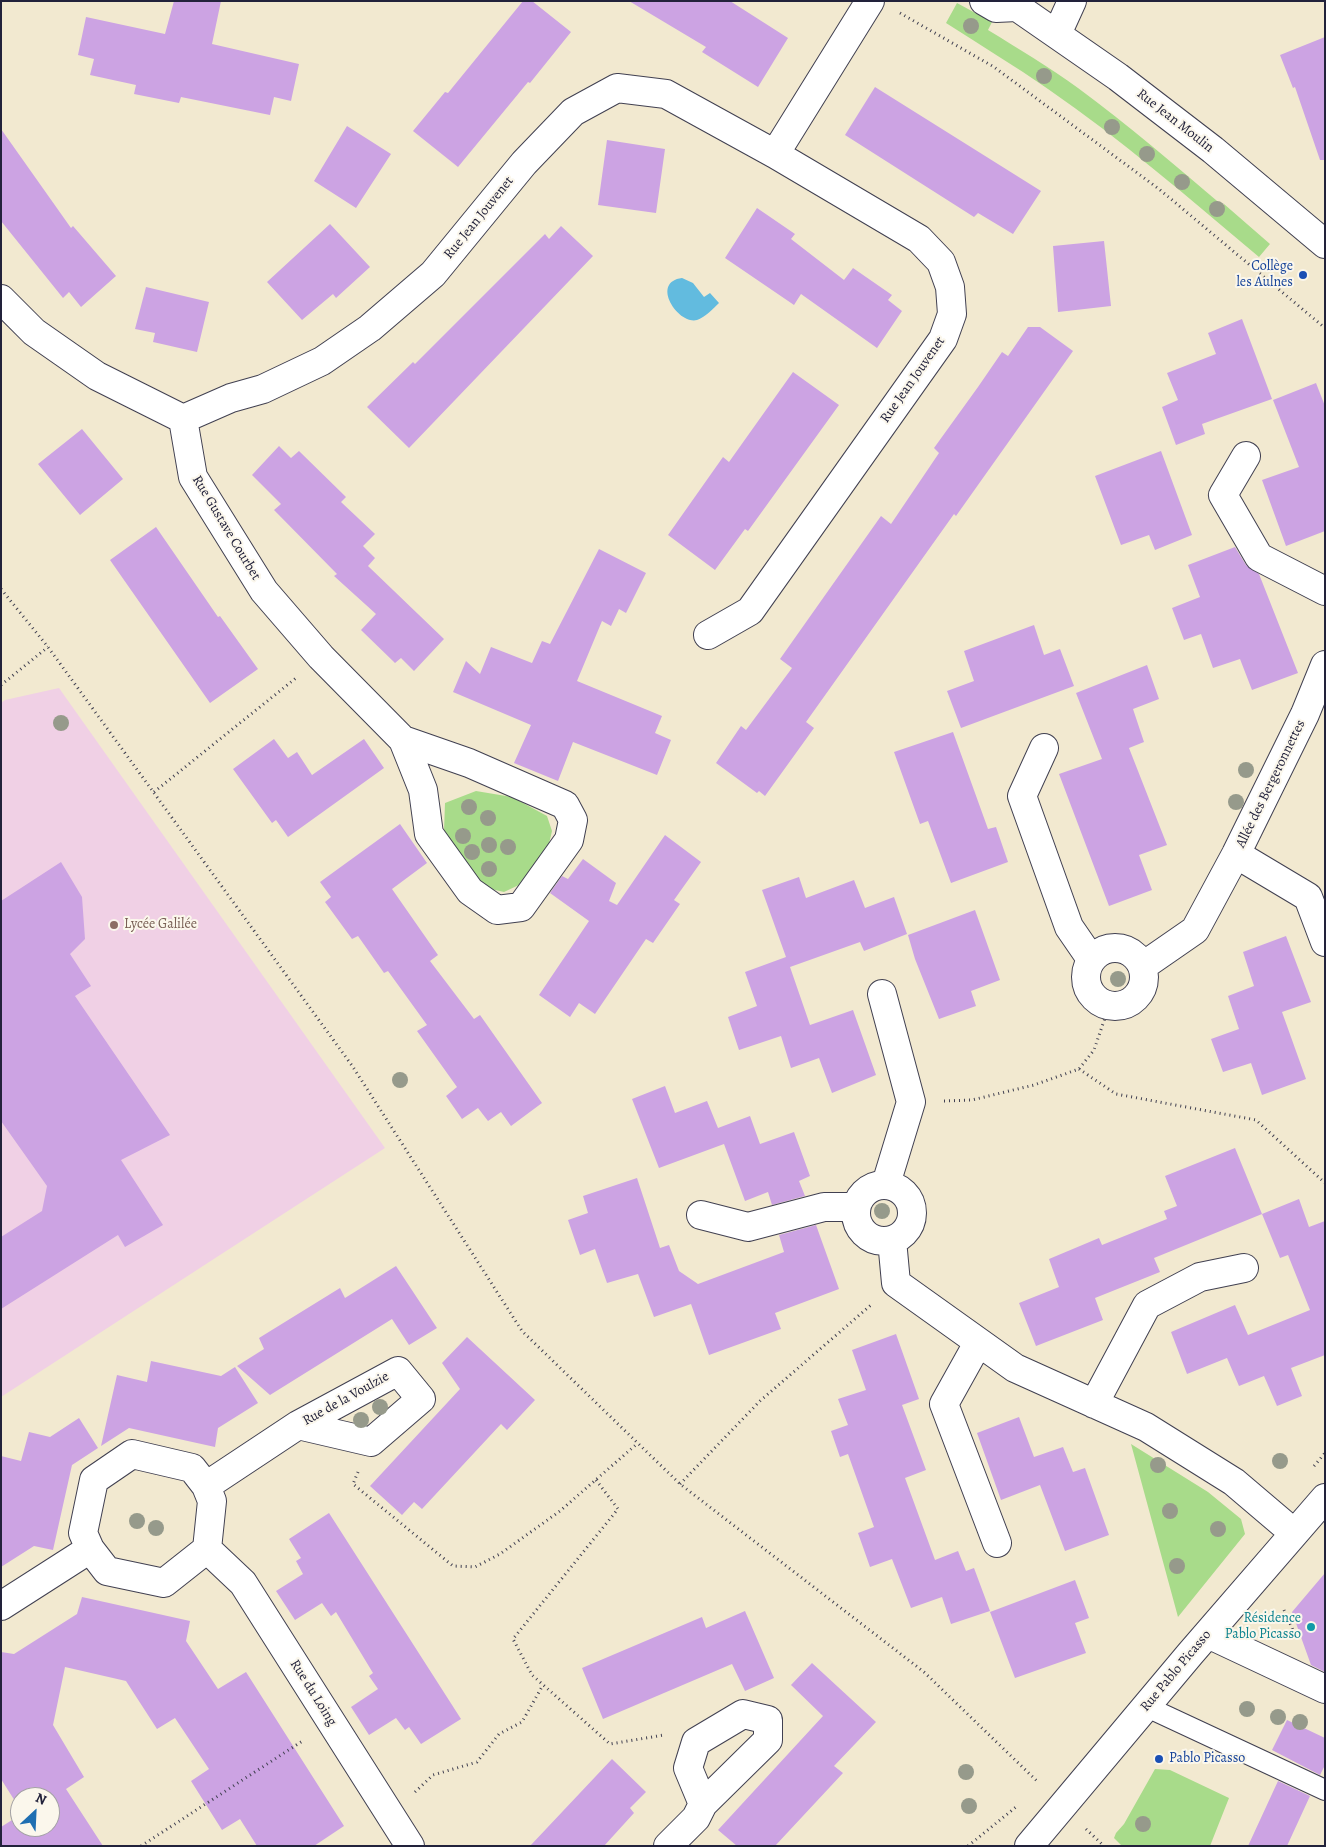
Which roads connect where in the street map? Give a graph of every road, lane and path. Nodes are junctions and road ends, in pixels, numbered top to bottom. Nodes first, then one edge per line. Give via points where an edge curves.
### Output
1 (984, 1) edge
2 (1072, 1) edge
3 (1016, 4) edge
4 (883, 6) edge
5 (1057, 34) junction
6 (775, 154) junction
7 (1325, 244) edge
8 (1, 299) edge
9 (1325, 328) edge
10 (183, 419) junction
11 (1246, 456) dead end
12 (1, 589) edge
13 (1325, 591) edge
14 (708, 635) dead end
15 (48, 647) junction
16 (321, 658) junction
17 (1325, 665) edge
18 (1, 685) edge
19 (1315, 718) edge
20 (403, 740) junction
21 (1044, 748) dead end
22 (154, 792) junction
23 (1236, 854) junction
24 (1325, 942) edge
25 (1091, 959) junction
26 (1143, 966) junction
27 (882, 994) dead end
28 (1109, 1006) junction
29 (1079, 1069) junction
30 (911, 1102) junction
31 (1325, 1183) edge
32 (886, 1184) junction
33 (856, 1207) junction
34 (701, 1215) dead end
35 (892, 1240) junction
36 (1244, 1268) dead end
37 (896, 1283) junction
38 (978, 1343) junction
39 (1094, 1404) junction
40 (298, 1425) junction
41 (371, 1442) junction
42 (638, 1443) junction
43 (596, 1480) junction
44 (680, 1484) junction
45 (206, 1486) junction
46 (1325, 1498) edge
47 (1294, 1533) junction
48 (997, 1543) dead end
49 (90, 1549) junction
50 (207, 1549) junction
51 (1, 1606) edge
52 (1284, 1610) dead end
53 (1208, 1634) junction
54 (1298, 1642) dead end
55 (543, 1685) junction
56 (1325, 1689) edge
57 (1147, 1707) junction
58 (331, 1721) junction
59 (696, 1742) junction
60 (1014, 1759) dead end
61 (1325, 1790) edge
62 (703, 1804) junction
63 (1020, 1804) dead end
64 (390, 1813) junction
65 (141, 1846) edge
66 (410, 1846) edge
67 (668, 1846) edge
68 (968, 1846) edge
69 (1029, 1846) edge

1 - 3 street, Rue Jean Moulin via 996,8
2 - 5 street
3 - 5 street, Rue Jean Moulin
4 - 6 street
4 - 9 path via 994,67 1159,189
5 - 7 street, Rue Jean Moulin via 1118,76 1213,150
6 - 10 street, Rue Jean Jouvenet via 666,94 617,88 573,112 524,163 433,274 370,328 322,361 263,389 231,398
6 - 14 street, Rue Jean Jouvenet via 919,239 941,262 950,287 952,314 943,339 750,611
8 - 10 street via 34,332 96,376
10 - 16 street, Rue Gustave Courbet via 193,477 264,591
11 - 13 street via 1223,495 1259,557
12 - 15 path
15 - 18 path
15 - 22 path
16 - 20 street, Rue Gustave Courbet
16 - 22 path
17 - 19 street, Allée des Bergeronnettes
19 - 23 street, Allée des Bergeronnettes
20 - 20 street, Rue Gustave Courbet via 469,763 565,805 573,820 569,840 521,907 497,910 470,891 428,834 423,790
21 - 25 street via 1022,796 1069,927
22 - 42 path via 353,1067 522,1331
23 - 24 street, Allée des Bergeronnettes via 1308,896
23 - 26 street, Allée des Bergeronnettes via 1195,930
25 - 26 street via 1115,947 1132,952
25 - 28 street via 1086,975 1089,991
26 - 28 street via 1144,982 1138,996 1125,1005
27 - 30 street
28 - 29 path via 1094,1050
29 - 30 path via 1034,1085 972,1100
29 - 31 path via 1116,1094 1256,1120
30 - 32 street
32 - 33 street via 870,1188
32 - 35 street via 904,1192 912,1210 908,1229
33 - 34 street via 824,1206 748,1227
33 - 35 street via 856,1217 865,1234 873,1239
35 - 37 street
36 - 39 street via 1200,1276 1147,1305
37 - 38 street
37 - 44 path via 760,1401
38 - 39 street via 1015,1368
38 - 48 street via 944,1404
39 - 47 street via 1146,1427 1234,1482
40 - 41 street, Rue de la Voulzie
40 - 41 street, Rue de la Voulzie via 398,1371 421,1398
40 - 45 street, Rue de la Voulzie
41 - 43 path via 353,1484 453,1566 476,1567 500,1554 560,1511
42 - 43 path
42 - 44 path
43 - 55 path via 618,1509 513,1639 532,1675
44 - 60 path via 924,1672
45 - 49 street via 192,1468 132,1454 94,1480 83,1533
45 - 50 street via 212,1501
46 - 47 street, Rue Pablo Picasso
47 - 53 street, Rue Pablo Picasso
49 - 50 street via 107,1571 164,1582
49 - 51 street
50 - 58 street, Rue du Loing via 243,1583
52 - 54 path
53 - 56 street
53 - 57 street, Rue Pablo Picasso
55 - 59 path via 610,1744 667,1734
55 - 64 path via 522,1722 498,1734 477,1762 434,1775
57 - 61 lane
57 - 69 street, Rue Pablo Picasso
58 - 64 street, Rue du Loing
58 - 65 path
59 - 62 street via 688,1768
59 - 62 street via 743,1714 768,1720 768,1740
62 - 67 street via 696,1818
63 - 68 path
64 - 66 street, Rue du Loing

